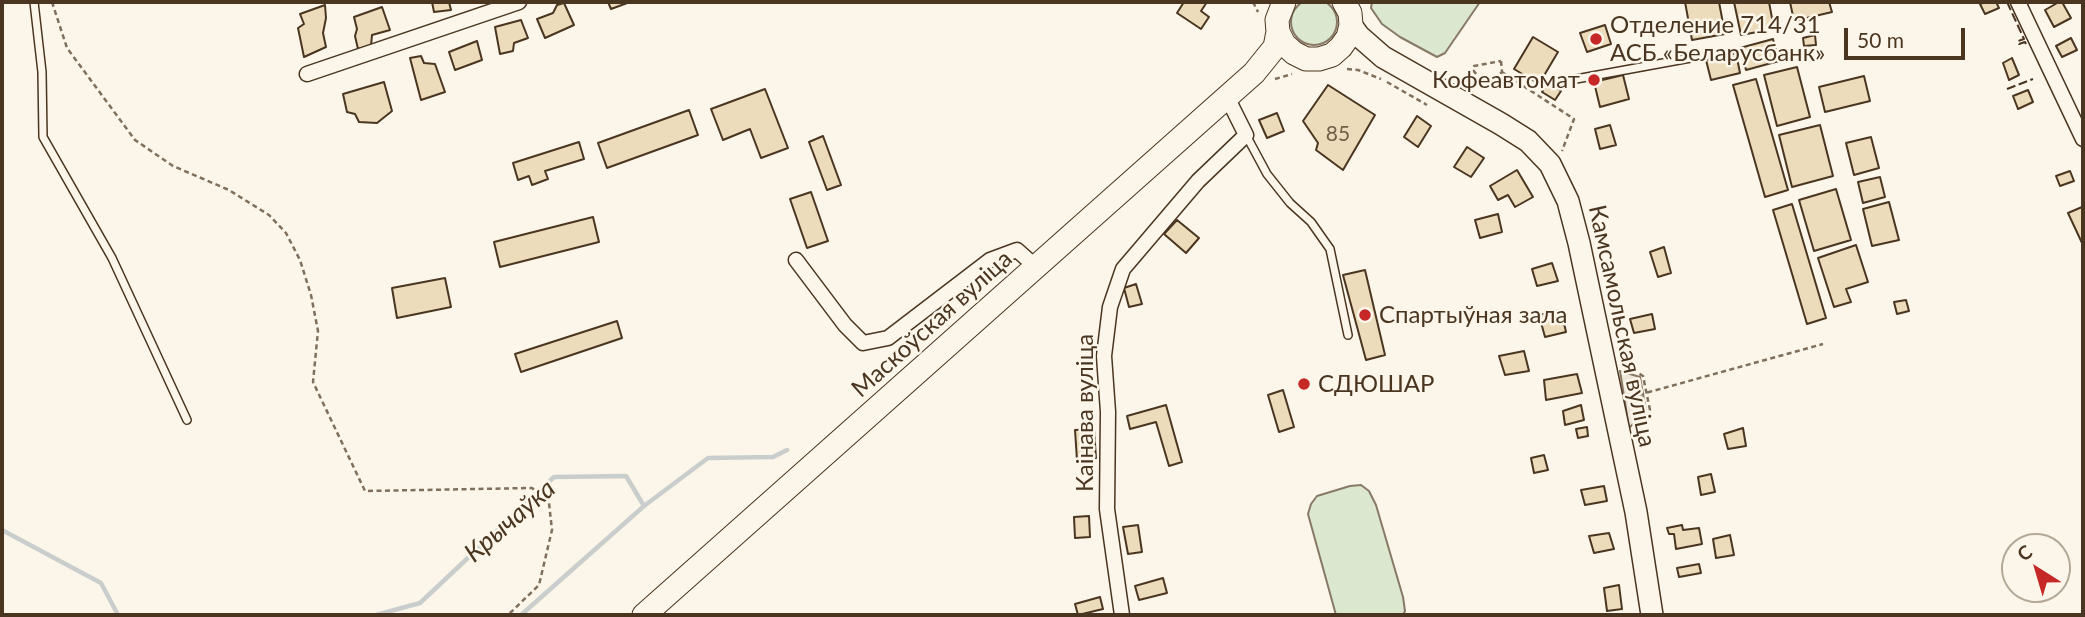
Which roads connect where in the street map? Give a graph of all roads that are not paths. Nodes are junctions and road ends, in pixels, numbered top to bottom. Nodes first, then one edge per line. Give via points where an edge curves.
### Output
1 (34, 2) edge
2 (519, 2) edge
3 (2018, 2) edge
4 (1349, 10) edge
5 (1278, 14) edge
6 (1383, 57) junction
7 (1696, 57) dead end
8 (1338, 62) junction
9 (1300, 66) junction
10 (307, 74) dead end
11 (1264, 76) junction
12 (1576, 79) dead end
13 (1227, 97) junction
14 (1246, 135) junction
15 (2083, 139) edge
16 (796, 260) dead end
17 (1036, 267) junction
18 (1348, 335) dead end
19 (187, 420) dead end
20 (644, 615) edge
21 (1122, 615) edge
22 (1652, 615) edge

1 - 19 lane via 43,137 113,258
2 - 10 street
3 - 15 street
4 - 6 main road, Камсамольская вуліца via 1359,36
4 - 8 main road via 1348,37
5 - 9 main road via 1284,44
5 - 11 main road, Маскоўская вуліца via 1275,47
6 - 8 main road, Камсамольская вуліца via 1354,52
6 - 22 main road, Камсамольская вуліца via 1528,141 1550,164 1568,201 1636,512
7 - 12 lane
8 - 9 main road, Маскоўская вуліца via 1319,59
9 - 11 main road, Маскоўская вуліца via 1280,61
11 - 13 main road, Маскоўская вуліца
13 - 14 street
13 - 17 main road, Маскоўская вуліца
14 - 18 lane via 1267,173 1330,249
14 - 21 street, Каінава вуліца via 1198,181 1124,269 1110,307 1104,356 1107,509
16 - 17 street via 863,343 888,338 990,260 1017,250
17 - 20 main road, Маскоўская вуліца

